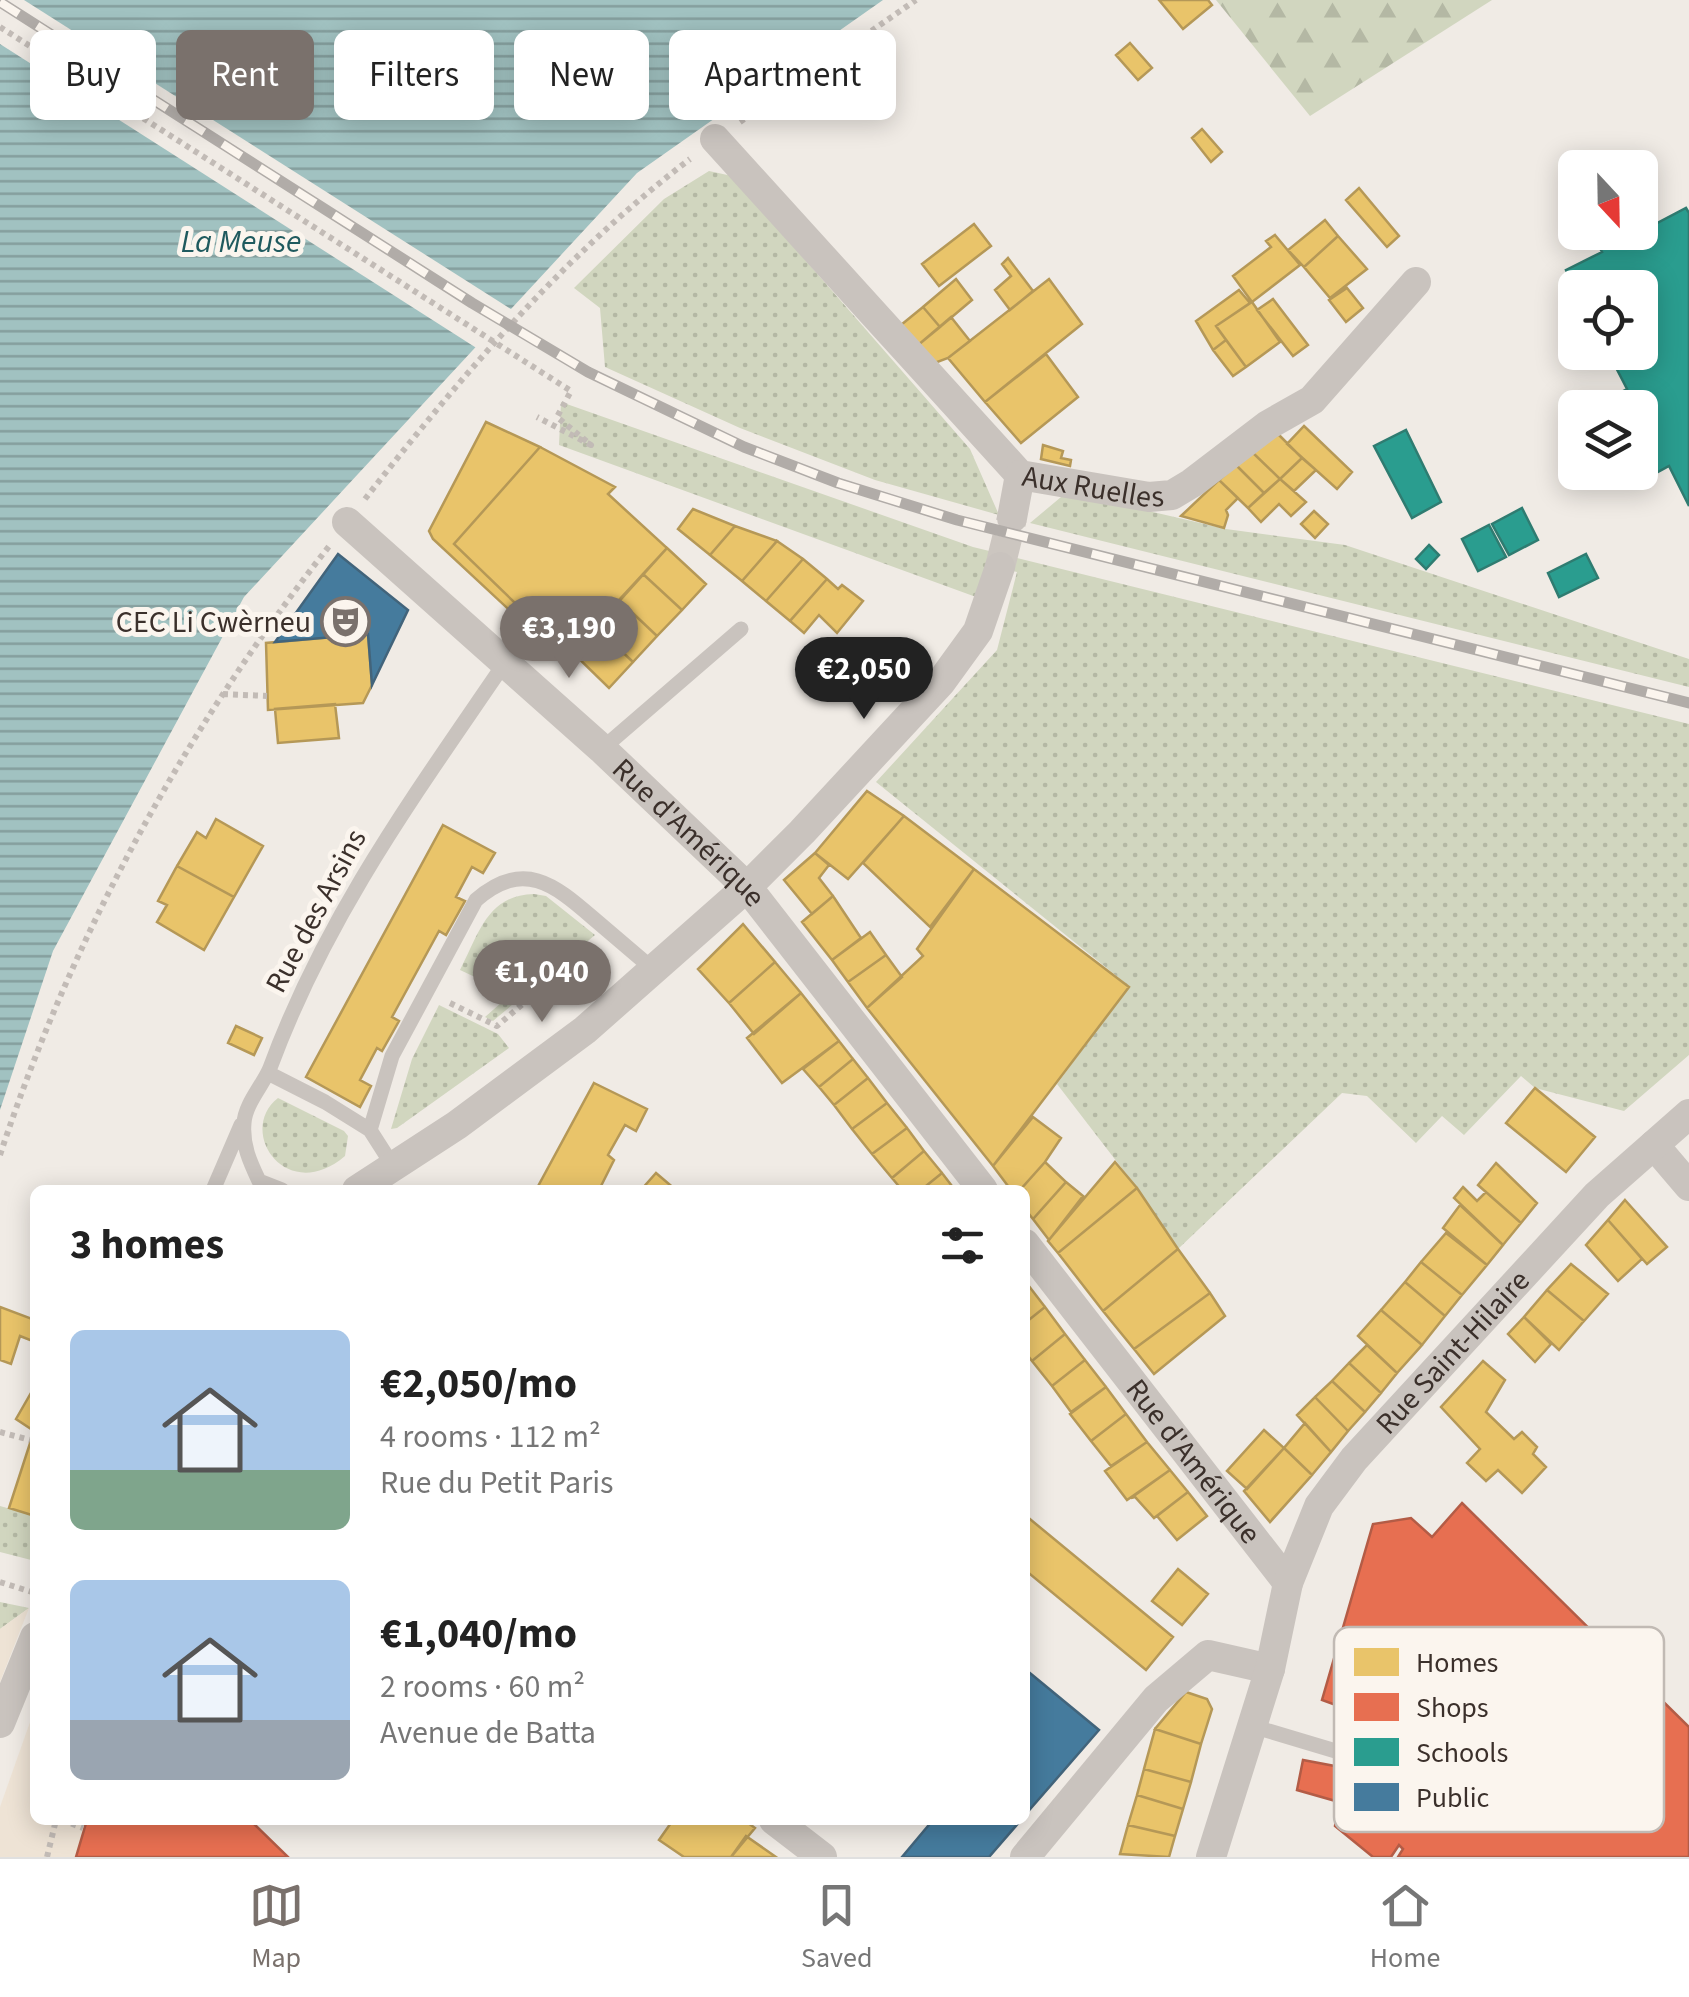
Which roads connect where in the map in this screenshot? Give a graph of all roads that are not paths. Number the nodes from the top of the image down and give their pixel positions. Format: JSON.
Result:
{"nodes":[{"id":1,"x":715,"y":139,"type":"road end"},
{"id":2,"x":1416,"y":282,"type":"dead end"},
{"id":3,"x":1020,"y":475,"type":"junction"},
{"id":4,"x":1012,"y":518,"type":"tunnel mouth"},
{"id":5,"x":347,"y":522,"type":"road end"},
{"id":6,"x":1000,"y":568,"type":"tunnel mouth"},
{"id":7,"x":741,"y":629,"type":"dead end"},
{"id":8,"x":504,"y":664,"type":"junction"},
{"id":9,"x":602,"y":749,"type":"junction"},
{"id":10,"x":747,"y":887,"type":"junction"},
{"id":11,"x":654,"y":970,"type":"junction"},
{"id":12,"x":268,"y":1073,"type":"junction"},
{"id":13,"x":1689,"y":1114,"type":"edge"},
{"id":14,"x":244,"y":1119,"type":"junction"},
{"id":15,"x":370,"y":1130,"type":"junction"},
{"id":16,"x":1654,"y":1145,"type":"junction"},
{"id":17,"x":393,"y":1166,"type":"junction"},
{"id":18,"x":215,"y":1185,"type":"edge"},
{"id":19,"x":269,"y":1185,"type":"edge"},
{"id":20,"x":364,"y":1185,"type":"edge"},
{"id":21,"x":979,"y":1185,"type":"edge"},
{"id":22,"x":1689,"y":1186,"type":"edge"},
{"id":23,"x":1030,"y":1250,"type":"edge"},
{"id":24,"x":1288,"y":1583,"type":"junction"},
{"id":25,"x":30,"y":1649,"type":"edge"},
{"id":26,"x":1270,"y":1669,"type":"junction"},
{"id":27,"x":0,"y":1723,"type":"edge"},
{"id":28,"x":1252,"y":1726,"type":"junction"},
{"id":29,"x":1334,"y":1751,"type":"edge"},
{"id":30,"x":780,"y":1825,"type":"edge"},
{"id":31,"x":822,"y":1857,"type":"edge"},
{"id":32,"x":1026,"y":1857,"type":"edge"},
{"id":33,"x":1211,"y":1857,"type":"edge"}],
"edges":[{"from":1,"to":3,"type":"street","name":"Aux Ruelles"},
{"from":2,"to":3,"type":"street","name":"Aux Ruelles"},
{"from":3,"to":4,"type":"street"},
{"from":5,"to":8,"type":"street","name":"Rue d'Amérique"},
{"from":6,"to":10,"type":"street"},
{"from":7,"to":9,"type":"lane"},
{"from":8,"to":9,"type":"street","name":"Rue d'Amérique"},
{"from":8,"to":12,"type":"lane","name":"Rue des Arsins"},
{"from":9,"to":10,"type":"street","name":"Rue d'Amérique"},
{"from":10,"to":11,"type":"street"},
{"from":10,"to":21,"type":"street","name":"Rue d'Amérique"},
{"from":11,"to":15,"type":"lane"},
{"from":11,"to":17,"type":"street"},
{"from":12,"to":14,"type":"lane","name":"Rue des Arsins"},
{"from":12,"to":15,"type":"lane"},
{"from":13,"to":16,"type":"street","name":"Rue Saint-Hilaire"},
{"from":14,"to":18,"type":"lane","name":"Rue des Arsins"},
{"from":14,"to":19,"type":"lane"},
{"from":15,"to":17,"type":"lane"},
{"from":16,"to":22,"type":"street"},
{"from":16,"to":24,"type":"street","name":"Rue Saint-Hilaire"},
{"from":17,"to":20,"type":"street"},
{"from":23,"to":24,"type":"street","name":"Rue d'Amérique"},
{"from":24,"to":26,"type":"street","name":"Rue Saint-Hilaire"},
{"from":25,"to":27,"type":"street"},
{"from":26,"to":28,"type":"street","name":"Rue Saint-Hilaire"},
{"from":26,"to":32,"type":"street"},
{"from":28,"to":29,"type":"lane"},
{"from":28,"to":33,"type":"street","name":"Rue Saint-Hilaire"},
{"from":30,"to":31,"type":"street"}]}
